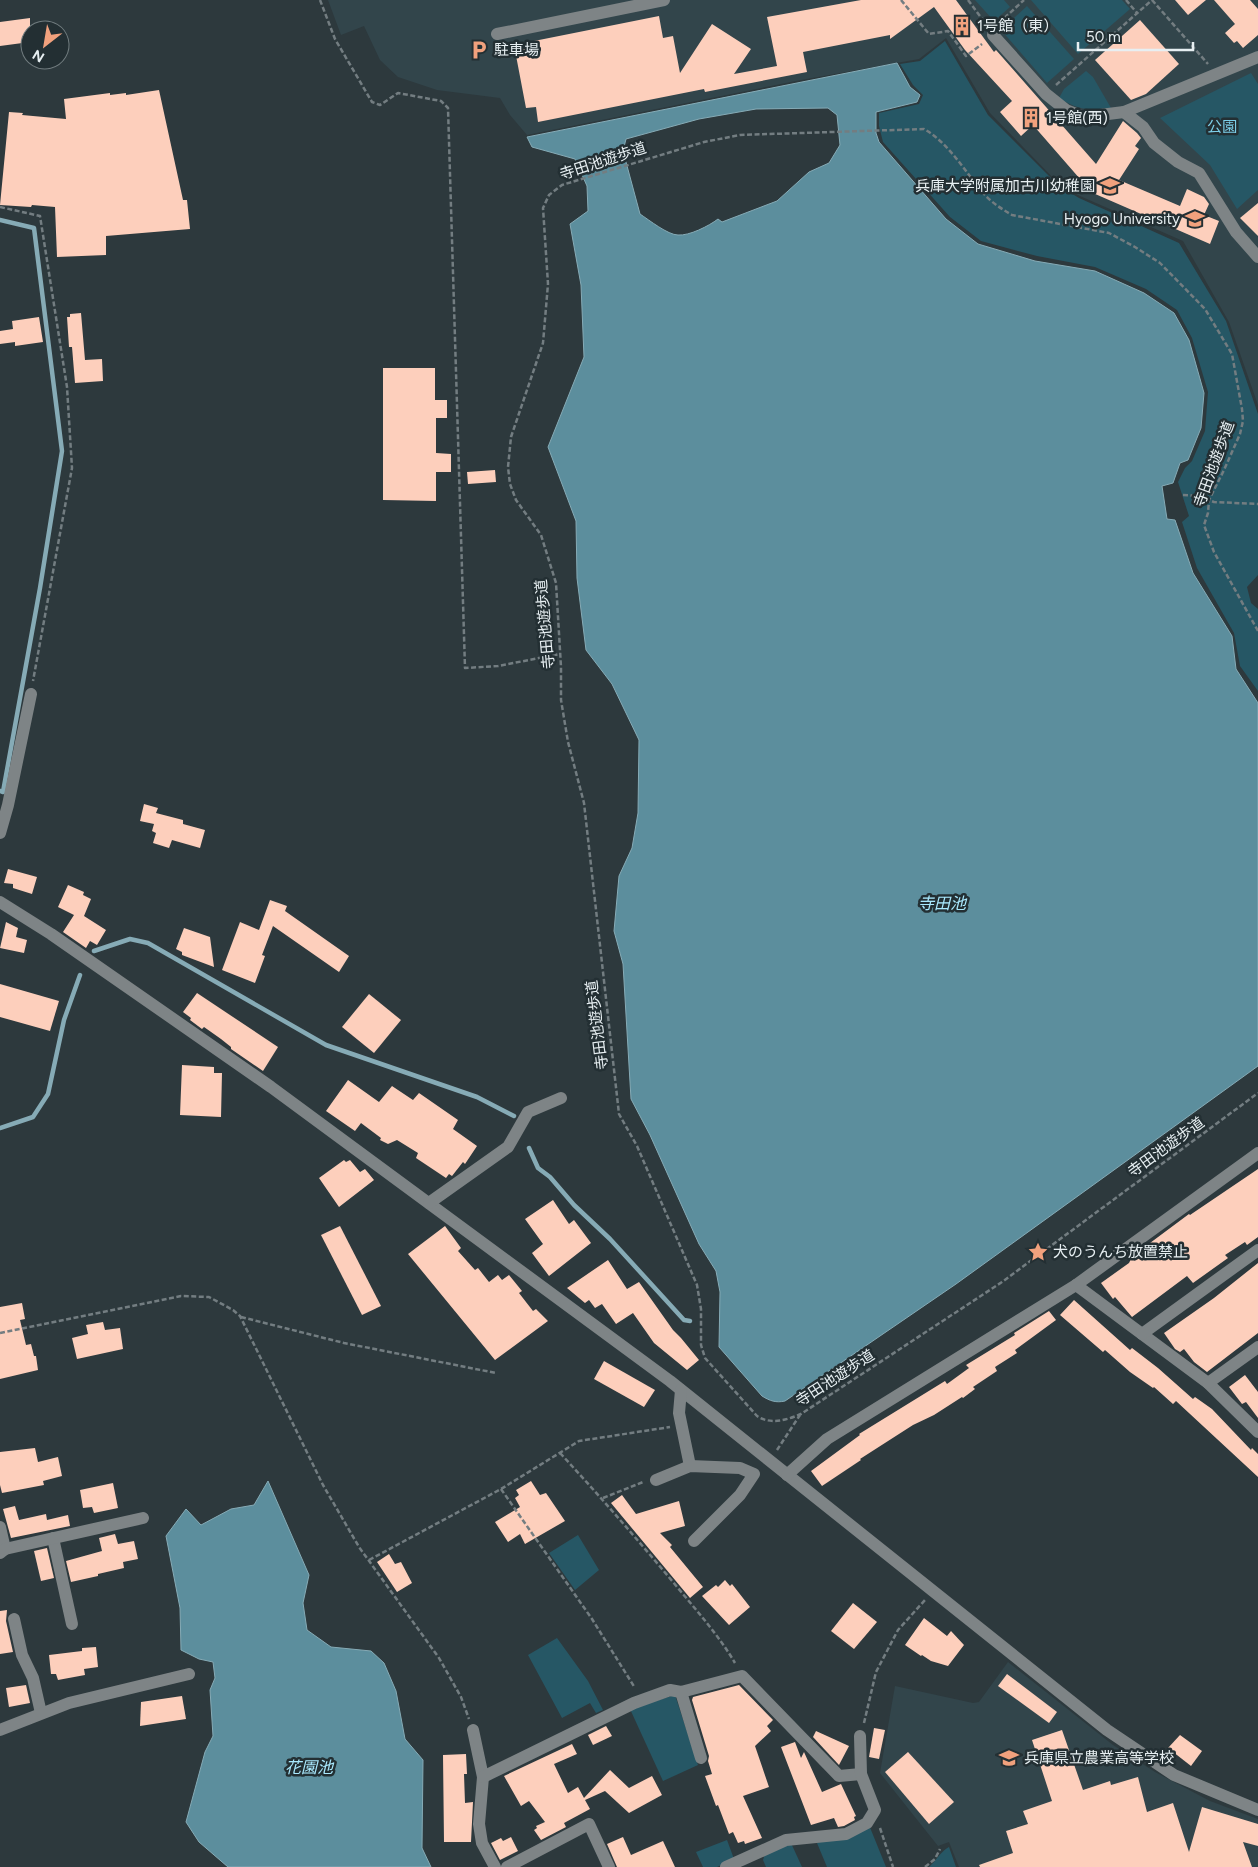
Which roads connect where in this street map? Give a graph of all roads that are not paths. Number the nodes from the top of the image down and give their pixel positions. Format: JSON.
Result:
{"nodes":[{"id":1,"x":664,"y":0,"type":"edge"},
{"id":2,"x":649,"y":1,"type":"edge"},
{"id":3,"x":497,"y":34,"type":"dead end"},
{"id":4,"x":993,"y":35,"type":"road end"},
{"id":5,"x":1258,"y":57,"type":"edge"},
{"id":6,"x":1124,"y":112,"type":"junction"},
{"id":7,"x":1258,"y":257,"type":"edge"},
{"id":8,"x":31,"y":694,"type":"road end"},
{"id":9,"x":0,"y":833,"type":"edge"},
{"id":10,"x":0,"y":902,"type":"edge"},
{"id":11,"x":561,"y":1098,"type":"dead end"},
{"id":12,"x":1258,"y":1153,"type":"edge"},
{"id":13,"x":429,"y":1204,"type":"junction"},
{"id":14,"x":1258,"y":1250,"type":"edge"},
{"id":15,"x":1076,"y":1285,"type":"junction"},
{"id":16,"x":1142,"y":1334,"type":"junction"},
{"id":17,"x":1258,"y":1348,"type":"edge"},
{"id":18,"x":1208,"y":1383,"type":"junction"},
{"id":19,"x":681,"y":1390,"type":"junction"},
{"id":20,"x":1258,"y":1432,"type":"edge"},
{"id":21,"x":690,"y":1466,"type":"junction"},
{"id":22,"x":787,"y":1475,"type":"junction"},
{"id":23,"x":656,"y":1480,"type":"road end"},
{"id":24,"x":143,"y":1518,"type":"dead end"},
{"id":25,"x":0,"y":1527,"type":"edge"},
{"id":26,"x":53,"y":1538,"type":"junction"},
{"id":27,"x":694,"y":1541,"type":"dead end"},
{"id":28,"x":3,"y":1551,"type":"edge"},
{"id":29,"x":14,"y":1619,"type":"dead end"},
{"id":30,"x":72,"y":1624,"type":"dead end"},
{"id":31,"x":189,"y":1674,"type":"dead end"},
{"id":32,"x":681,"y":1692,"type":"junction"},
{"id":33,"x":41,"y":1714,"type":"junction"},
{"id":34,"x":0,"y":1730,"type":"edge"},
{"id":35,"x":473,"y":1730,"type":"road end"},
{"id":36,"x":860,"y":1736,"type":"road end"},
{"id":37,"x":702,"y":1758,"type":"dead end"},
{"id":38,"x":862,"y":1774,"type":"junction"},
{"id":39,"x":484,"y":1777,"type":"junction"},
{"id":40,"x":1258,"y":1810,"type":"edge"},
{"id":41,"x":495,"y":1867,"type":"edge"},
{"id":42,"x":507,"y":1867,"type":"edge"},
{"id":43,"x":609,"y":1867,"type":"edge"},
{"id":44,"x":726,"y":1867,"type":"edge"}],
"edges":[{"from":1,"to":2,"type":"street"},
{"from":2,"to":3,"type":"street"},
{"from":4,"to":6,"type":"street"},
{"from":5,"to":6,"type":"street"},
{"from":6,"to":7,"type":"street"},
{"from":8,"to":9,"type":"street"},
{"from":10,"to":13,"type":"street"},
{"from":11,"to":13,"type":"street"},
{"from":12,"to":15,"type":"street"},
{"from":13,"to":19,"type":"street"},
{"from":14,"to":16,"type":"street"},
{"from":15,"to":16,"type":"street"},
{"from":15,"to":22,"type":"street"},
{"from":16,"to":18,"type":"street"},
{"from":17,"to":18,"type":"street"},
{"from":18,"to":20,"type":"street"},
{"from":19,"to":21,"type":"street"},
{"from":19,"to":22,"type":"street"},
{"from":21,"to":23,"type":"street"},
{"from":21,"to":27,"type":"street"},
{"from":22,"to":40,"type":"street"},
{"from":24,"to":26,"type":"street"},
{"from":25,"to":28,"type":"street"},
{"from":26,"to":28,"type":"street"},
{"from":26,"to":30,"type":"street"},
{"from":29,"to":33,"type":"street"},
{"from":31,"to":33,"type":"street"},
{"from":32,"to":37,"type":"street"},
{"from":32,"to":38,"type":"street"},
{"from":32,"to":39,"type":"street"},
{"from":33,"to":34,"type":"street"},
{"from":35,"to":39,"type":"street"},
{"from":36,"to":38,"type":"street"},
{"from":38,"to":44,"type":"street"},
{"from":39,"to":41,"type":"street"},
{"from":42,"to":43,"type":"street"}]}
